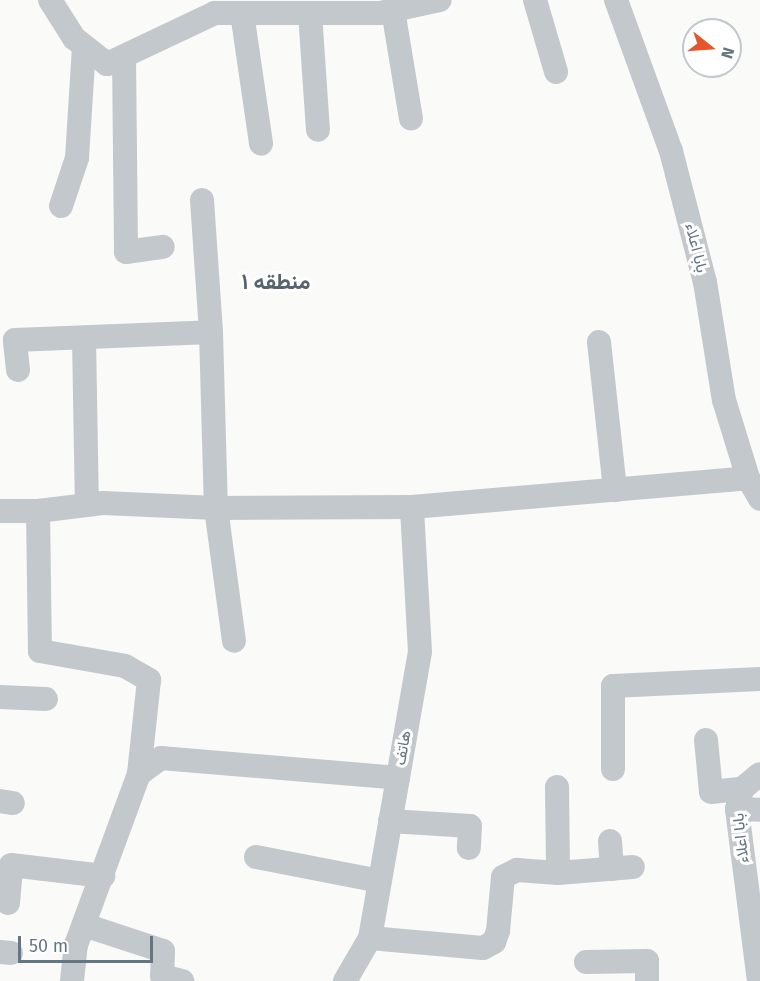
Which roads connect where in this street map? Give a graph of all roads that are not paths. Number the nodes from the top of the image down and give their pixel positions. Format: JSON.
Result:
{"nodes":[{"id":1,"x":50,"y":0,"type":"edge"},
{"id":2,"x":440,"y":0,"type":"edge"},
{"id":3,"x":535,"y":0,"type":"edge"},
{"id":4,"x":616,"y":0,"type":"edge"},
{"id":5,"x":393,"y":10,"type":"junction"},
{"id":6,"x":242,"y":13,"type":"junction"},
{"id":7,"x":310,"y":13,"type":"junction"},
{"id":8,"x":84,"y":46,"type":"junction"},
{"id":9,"x":124,"y":57,"type":"junction"},
{"id":10,"x":556,"y":72,"type":"dead end"},
{"id":11,"x":411,"y":119,"type":"dead end"},
{"id":12,"x":318,"y":130,"type":"dead end"},
{"id":13,"x":261,"y":144,"type":"dead end"},
{"id":14,"x":202,"y":200,"type":"dead end"},
{"id":15,"x":61,"y":206,"type":"dead end"},
{"id":16,"x":163,"y":247,"type":"dead end"},
{"id":17,"x":211,"y":332,"type":"junction"},
{"id":18,"x":84,"y":338,"type":"junction"},
{"id":19,"x":599,"y":342,"type":"dead end"},
{"id":20,"x":18,"y":370,"type":"dead end"},
{"id":21,"x":748,"y":478,"type":"junction"},
{"id":22,"x":615,"y":490,"type":"junction"},
{"id":23,"x":760,"y":499,"type":"edge"},
{"id":24,"x":87,"y":505,"type":"junction"},
{"id":25,"x":412,"y":507,"type":"junction"},
{"id":26,"x":216,"y":508,"type":"junction"},
{"id":27,"x":0,"y":511,"type":"edge"},
{"id":28,"x":38,"y":512,"type":"junction"},
{"id":29,"x":234,"y":641,"type":"dead end"},
{"id":30,"x":760,"y":679,"type":"edge"},
{"id":31,"x":0,"y":697,"type":"edge"},
{"id":32,"x":46,"y":699,"type":"dead end"},
{"id":33,"x":706,"y":740,"type":"dead end"},
{"id":34,"x":613,"y":769,"type":"dead end"},
{"id":35,"x":139,"y":774,"type":"junction"},
{"id":36,"x":398,"y":778,"type":"junction"},
{"id":37,"x":557,"y":787,"type":"dead end"},
{"id":38,"x":750,"y":796,"type":"edge"},
{"id":39,"x":390,"y":821,"type":"junction"},
{"id":40,"x":610,"y":841,"type":"dead end"},
{"id":41,"x":469,"y":848,"type":"dead end"},
{"id":42,"x":256,"y":857,"type":"dead end"},
{"id":43,"x":558,"y":873,"type":"junction"},
{"id":44,"x":103,"y":876,"type":"junction"},
{"id":45,"x":380,"y":881,"type":"junction"},
{"id":46,"x":8,"y":903,"type":"dead end"},
{"id":47,"x":84,"y":925,"type":"junction"},
{"id":48,"x":370,"y":938,"type":"junction"},
{"id":49,"x":586,"y":962,"type":"dead end"},
{"id":50,"x":72,"y":981,"type":"edge"},
{"id":51,"x":182,"y":981,"type":"edge"},
{"id":52,"x":345,"y":981,"type":"edge"},
{"id":53,"x":647,"y":981,"type":"edge"},
{"id":54,"x":759,"y":981,"type":"edge"}],
"edges":[{"from":1,"to":8,"type":"street"},
{"from":2,"to":5,"type":"street"},
{"from":3,"to":10,"type":"street"},
{"from":4,"to":21,"type":"street","name":"بابا اعلاء"},
{"from":5,"to":7,"type":"street"},
{"from":5,"to":11,"type":"street"},
{"from":6,"to":7,"type":"street"},
{"from":6,"to":9,"type":"street"},
{"from":6,"to":13,"type":"street"},
{"from":7,"to":12,"type":"street"},
{"from":8,"to":9,"type":"street"},
{"from":8,"to":15,"type":"street"},
{"from":9,"to":16,"type":"street"},
{"from":14,"to":17,"type":"street"},
{"from":17,"to":18,"type":"street"},
{"from":17,"to":26,"type":"street"},
{"from":18,"to":20,"type":"street"},
{"from":18,"to":24,"type":"street"},
{"from":19,"to":22,"type":"street"},
{"from":21,"to":22,"type":"street"},
{"from":21,"to":23,"type":"street","name":"بابا اعلاء"},
{"from":22,"to":25,"type":"street"},
{"from":24,"to":26,"type":"street"},
{"from":24,"to":28,"type":"street"},
{"from":25,"to":26,"type":"street"},
{"from":25,"to":36,"type":"street","name":"هاتف"},
{"from":26,"to":29,"type":"street"},
{"from":27,"to":28,"type":"street"},
{"from":28,"to":35,"type":"street"},
{"from":30,"to":34,"type":"street"},
{"from":31,"to":32,"type":"street"},
{"from":33,"to":38,"type":"street"},
{"from":35,"to":36,"type":"street"},
{"from":35,"to":44,"type":"street"},
{"from":36,"to":39,"type":"street","name":"هاتف"},
{"from":37,"to":43,"type":"street"},
{"from":38,"to":54,"type":"street","name":"بابا اعلاء"},
{"from":39,"to":41,"type":"street"},
{"from":39,"to":45,"type":"street","name":"هاتف"},
{"from":40,"to":43,"type":"street"},
{"from":42,"to":45,"type":"street"},
{"from":43,"to":48,"type":"street"},
{"from":44,"to":46,"type":"street"},
{"from":44,"to":47,"type":"street"},
{"from":45,"to":48,"type":"street","name":"هاتف"},
{"from":47,"to":50,"type":"street"},
{"from":47,"to":51,"type":"street"},
{"from":48,"to":52,"type":"street","name":"هاتف"},
{"from":49,"to":53,"type":"street"}]}
